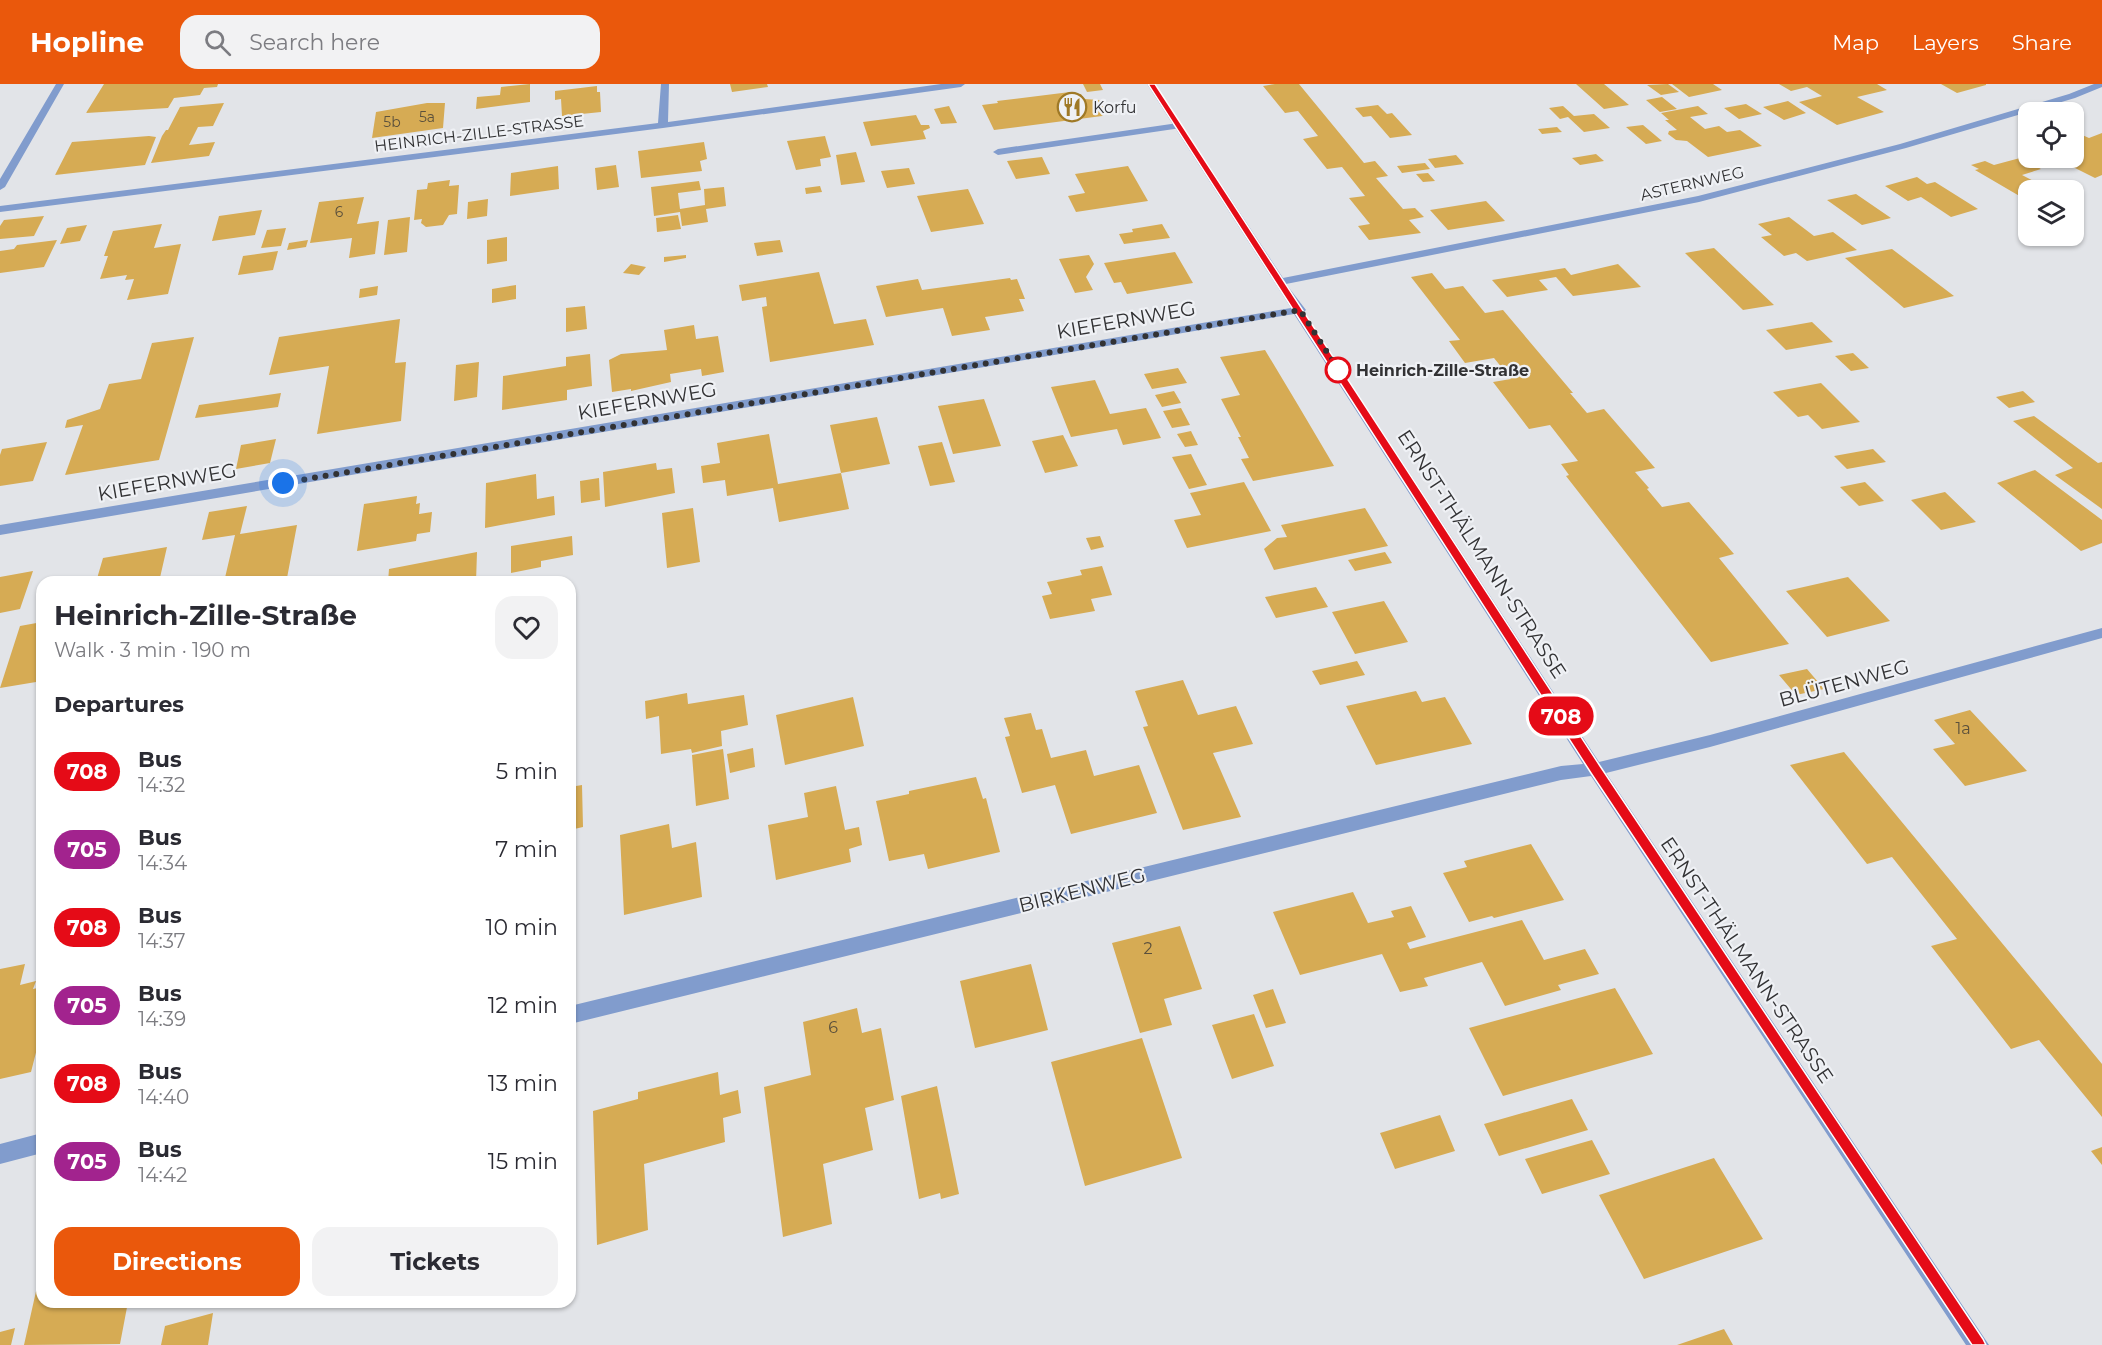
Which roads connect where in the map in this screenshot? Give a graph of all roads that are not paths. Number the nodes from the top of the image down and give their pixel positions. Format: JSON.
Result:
{"nodes":[{"id":1,"x":60,"y":84,"type":"edge"},
{"id":2,"x":665,"y":84,"type":"edge"},
{"id":3,"x":961,"y":84,"type":"edge"},
{"id":4,"x":1151,"y":84,"type":"edge"},
{"id":5,"x":2102,"y":84,"type":"edge"},
{"id":6,"x":663,"y":125,"type":"junction"},
{"id":7,"x":1178,"y":126,"type":"junction"},
{"id":8,"x":998,"y":152,"type":"dead end"},
{"id":9,"x":0,"y":187,"type":"edge"},
{"id":10,"x":0,"y":209,"type":"edge"},
{"id":11,"x":1281,"y":282,"type":"junction"},
{"id":12,"x":1300,"y":310,"type":"junction"},
{"id":13,"x":0,"y":530,"type":"edge"},
{"id":14,"x":2102,"y":633,"type":"edge"},
{"id":15,"x":1596,"y":769,"type":"junction"},
{"id":16,"x":576,"y":1014,"type":"edge"},
{"id":17,"x":36,"y":1145,"type":"edge"},
{"id":18,"x":0,"y":1154,"type":"edge"},
{"id":19,"x":1978,"y":1345,"type":"edge"}],
"edges":[{"from":1,"to":9,"type":"street"},
{"from":2,"to":6,"type":"street"},
{"from":3,"to":6,"type":"street","name":"HEINRICH-ZILLE-STRASSE"},
{"from":4,"to":7,"type":"street","name":"ERNST-THÄLMANN-STRASSE"},
{"from":5,"to":11,"type":"street","name":"ASTERNWEG"},
{"from":6,"to":10,"type":"street","name":"HEINRICH-ZILLE-STRASSE"},
{"from":7,"to":8,"type":"street"},
{"from":7,"to":11,"type":"street","name":"ERNST-THÄLMANN-STRASSE"},
{"from":11,"to":12,"type":"street","name":"ERNST-THÄLMANN-STRASSE"},
{"from":12,"to":13,"type":"street","name":"KIEFERNWEG"},
{"from":12,"to":15,"type":"street","name":"ERNST-THÄLMANN-STRASSE"},
{"from":14,"to":15,"type":"street","name":"BLÜTENWEG"},
{"from":15,"to":16,"type":"street","name":"BIRKENWEG"},
{"from":15,"to":19,"type":"street","name":"ERNST-THÄLMANN-STRASSE"},
{"from":17,"to":18,"type":"street"}]}
